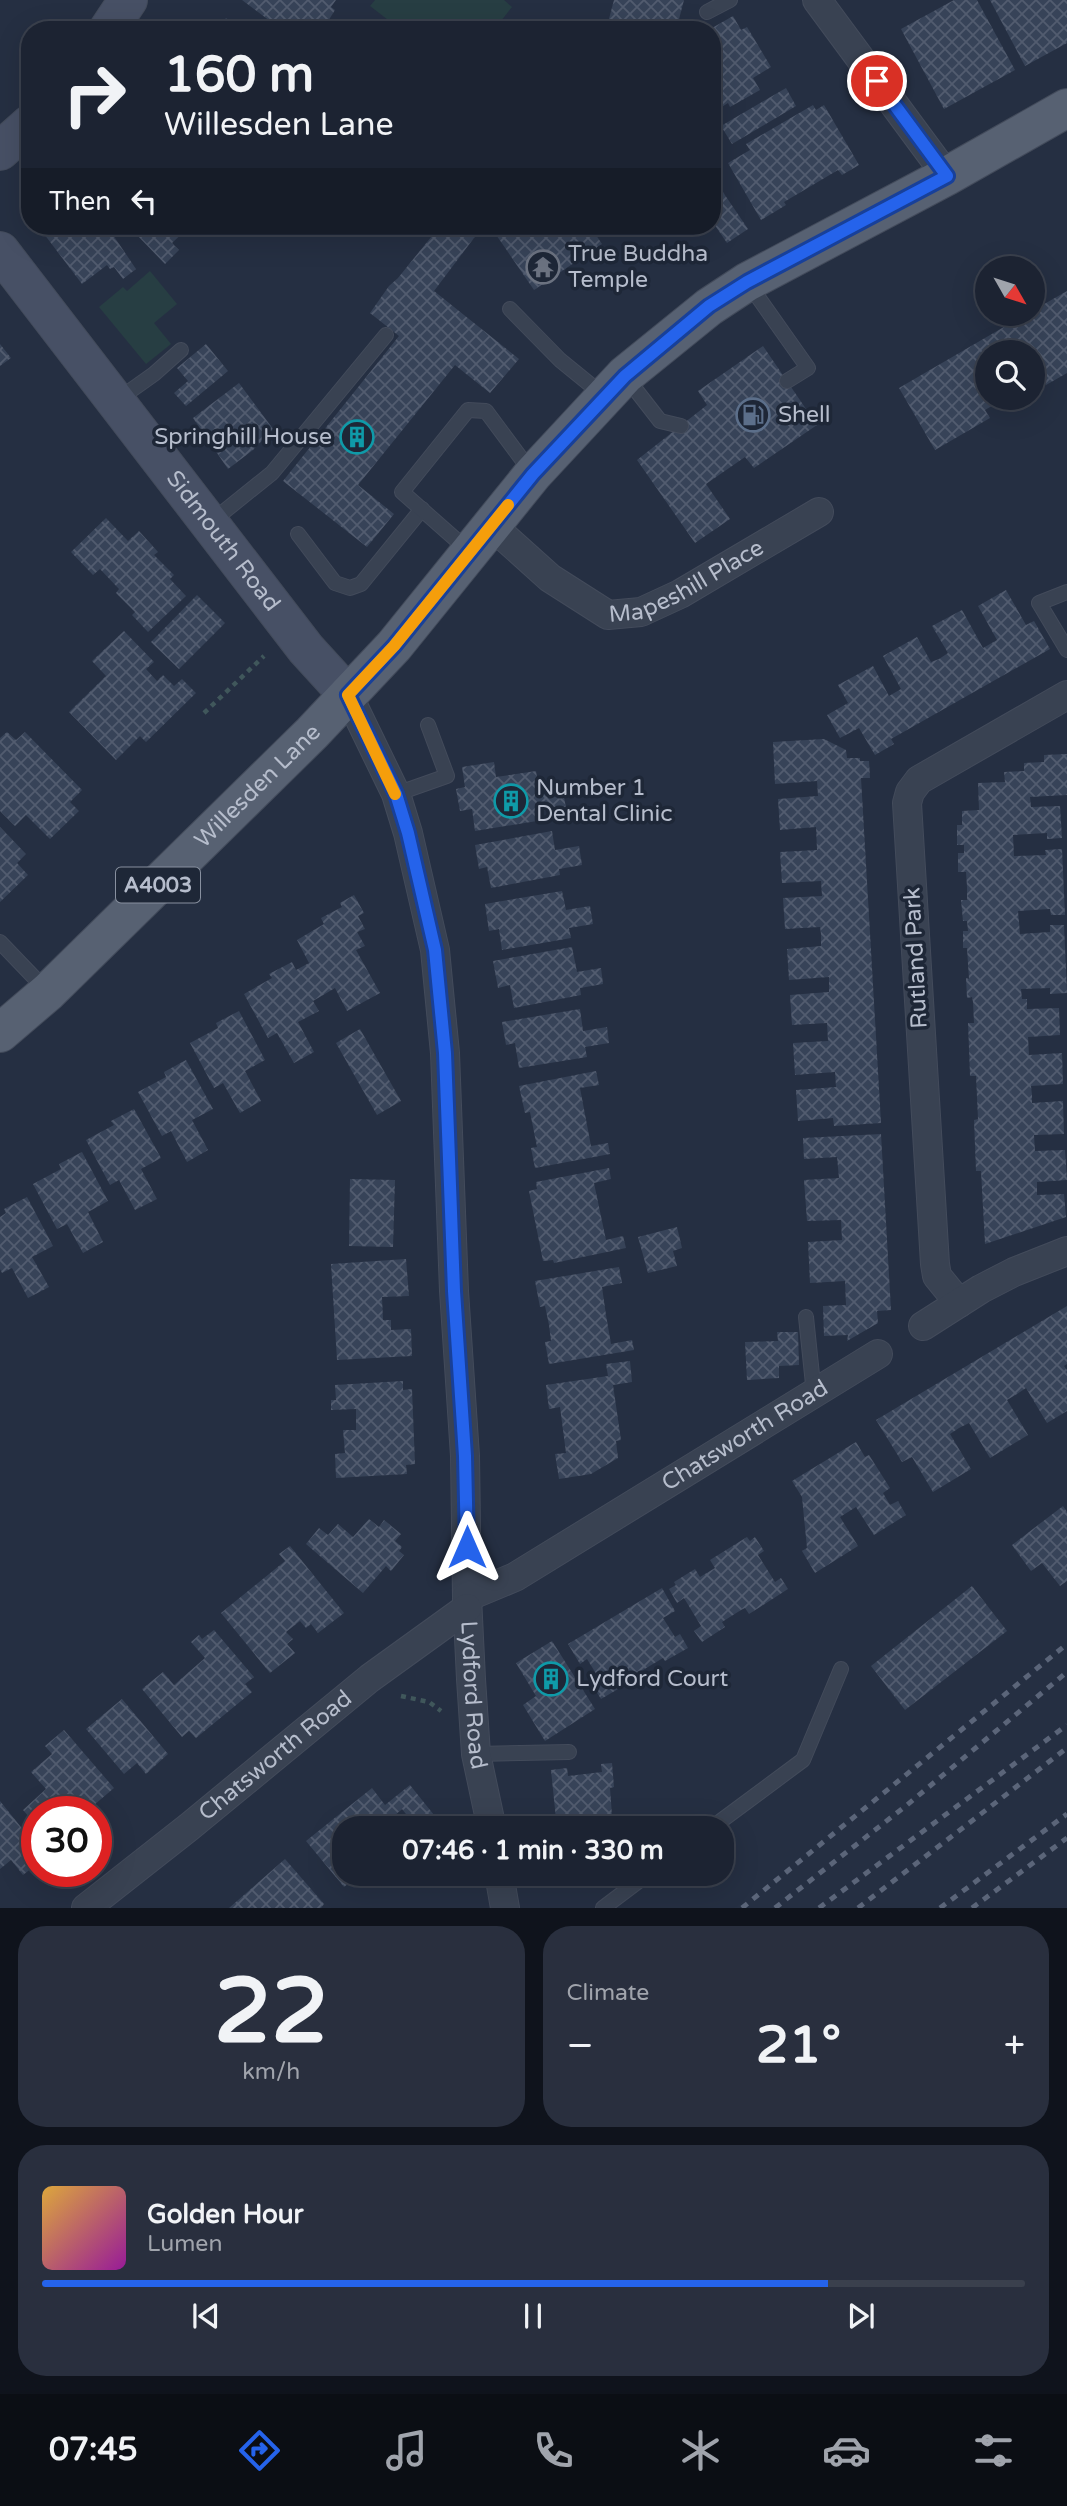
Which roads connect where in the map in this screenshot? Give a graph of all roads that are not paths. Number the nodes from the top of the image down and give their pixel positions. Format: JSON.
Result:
{"nodes":[{"id":1,"x":128,"y":0,"type":"edge"},
{"id":2,"x":730,"y":0,"type":"edge"},
{"id":3,"x":817,"y":0,"type":"edge"},
{"id":4,"x":707,"y":12,"type":"dead end"},
{"id":5,"x":114,"y":21,"type":"edge"},
{"id":6,"x":1067,"y":108,"type":"edge"},
{"id":7,"x":21,"y":132,"type":"edge"},
{"id":8,"x":0,"y":151,"type":"edge"},
{"id":9,"x":947,"y":176,"type":"junction"},
{"id":10,"x":0,"y":251,"type":"edge"},
{"id":11,"x":747,"y":282,"type":"junction"},
{"id":12,"x":510,"y":309,"type":"dead end"},
{"id":13,"x":386,"y":335,"type":"dead end"},
{"id":14,"x":181,"y":350,"type":"dead end"},
{"id":15,"x":787,"y":381,"type":"dead end"},
{"id":16,"x":614,"y":386,"type":"junction"},
{"id":17,"x":116,"y":402,"type":"junction"},
{"id":18,"x":681,"y":426,"type":"dead end"},
{"id":19,"x":533,"y":474,"type":"junction"},
{"id":20,"x":422,"y":509,"type":"junction"},
{"id":21,"x":819,"y":512,"type":"dead end"},
{"id":22,"x":210,"y":524,"type":"junction"},
{"id":23,"x":298,"y":534,"type":"dead end"},
{"id":24,"x":481,"y":538,"type":"junction"},
{"id":25,"x":1067,"y":592,"type":"edge"},
{"id":26,"x":1067,"y":650,"type":"edge"},
{"id":27,"x":348,"y":695,"type":"junction"},
{"id":28,"x":1067,"y":695,"type":"edge"},
{"id":29,"x":429,"y":725,"type":"dead end"},
{"id":30,"x":396,"y":794,"type":"junction"},
{"id":31,"x":0,"y":942,"type":"edge"},
{"id":32,"x":48,"y":992,"type":"junction"},
{"id":33,"x":0,"y":1033,"type":"edge"},
{"id":34,"x":1067,"y":1251,"type":"edge"},
{"id":35,"x":959,"y":1303,"type":"junction"},
{"id":36,"x":806,"y":1317,"type":"dead end"},
{"id":37,"x":923,"y":1326,"type":"dead end"},
{"id":38,"x":878,"y":1354,"type":"dead end"},
{"id":39,"x":814,"y":1394,"type":"junction"},
{"id":40,"x":467,"y":1603,"type":"junction"},
{"id":41,"x":841,"y":1669,"type":"dead end"},
{"id":42,"x":569,"y":1752,"type":"dead end"},
{"id":43,"x":476,"y":1754,"type":"junction"},
{"id":44,"x":489,"y":1816,"type":"edge"},
{"id":45,"x":727,"y":1816,"type":"edge"},
{"id":46,"x":501,"y":1886,"type":"edge"},
{"id":47,"x":632,"y":1886,"type":"edge"},
{"id":48,"x":86,"y":1908,"type":"edge"},
{"id":49,"x":505,"y":1908,"type":"edge"},
{"id":50,"x":603,"y":1908,"type":"edge"}],
"edges":[{"from":1,"to":5,"type":"street"},
{"from":2,"to":4,"type":"lane"},
{"from":3,"to":9,"type":"street"},
{"from":6,"to":9,"type":"main road","name":"Willesden Lane","number":"A4003"},
{"from":7,"to":8,"type":"street"},
{"from":9,"to":11,"type":"main road","name":"Willesden Lane","number":"A4003"},
{"from":10,"to":17,"type":"street","name":"Sidmouth Road"},
{"from":11,"to":15,"type":"lane"},
{"from":11,"to":16,"type":"main road","name":"Willesden Lane","number":"A4003"},
{"from":12,"to":16,"type":"lane"},
{"from":13,"to":22,"type":"lane"},
{"from":14,"to":17,"type":"lane"},
{"from":16,"to":18,"type":"lane"},
{"from":16,"to":19,"type":"main road","name":"Willesden Lane","number":"A4003"},
{"from":17,"to":22,"type":"street","name":"Sidmouth Road"},
{"from":19,"to":20,"type":"lane"},
{"from":19,"to":24,"type":"main road","name":"Willesden Lane","number":"A4003"},
{"from":20,"to":23,"type":"lane"},
{"from":20,"to":24,"type":"lane"},
{"from":21,"to":24,"type":"street","name":"Mapeshill Place"},
{"from":22,"to":27,"type":"street","name":"Sidmouth Road"},
{"from":24,"to":27,"type":"main road","name":"Willesden Lane","number":"A4003"},
{"from":25,"to":26,"type":"lane"},
{"from":27,"to":30,"type":"street","name":"Lydford Road"},
{"from":27,"to":32,"type":"main road","name":"Willesden Lane","number":"A4003"},
{"from":28,"to":35,"type":"street","name":"Rutland Park"},
{"from":29,"to":30,"type":"lane"},
{"from":30,"to":40,"type":"street","name":"Lydford Road"},
{"from":31,"to":32,"type":"lane"},
{"from":32,"to":33,"type":"main road","name":"Willesden Lane","number":"A4003"},
{"from":34,"to":35,"type":"street"},
{"from":35,"to":37,"type":"street"},
{"from":36,"to":39,"type":"lane"},
{"from":38,"to":39,"type":"street","name":"Chatsworth Road"},
{"from":39,"to":40,"type":"street","name":"Chatsworth Road"},
{"from":40,"to":43,"type":"street","name":"Lydford Road"},
{"from":40,"to":48,"type":"street","name":"Chatsworth Road"},
{"from":41,"to":45,"type":"lane"},
{"from":42,"to":43,"type":"lane"},
{"from":43,"to":44,"type":"street","name":"Lydford Road"},
{"from":46,"to":49,"type":"street"},
{"from":47,"to":50,"type":"lane"}]}
